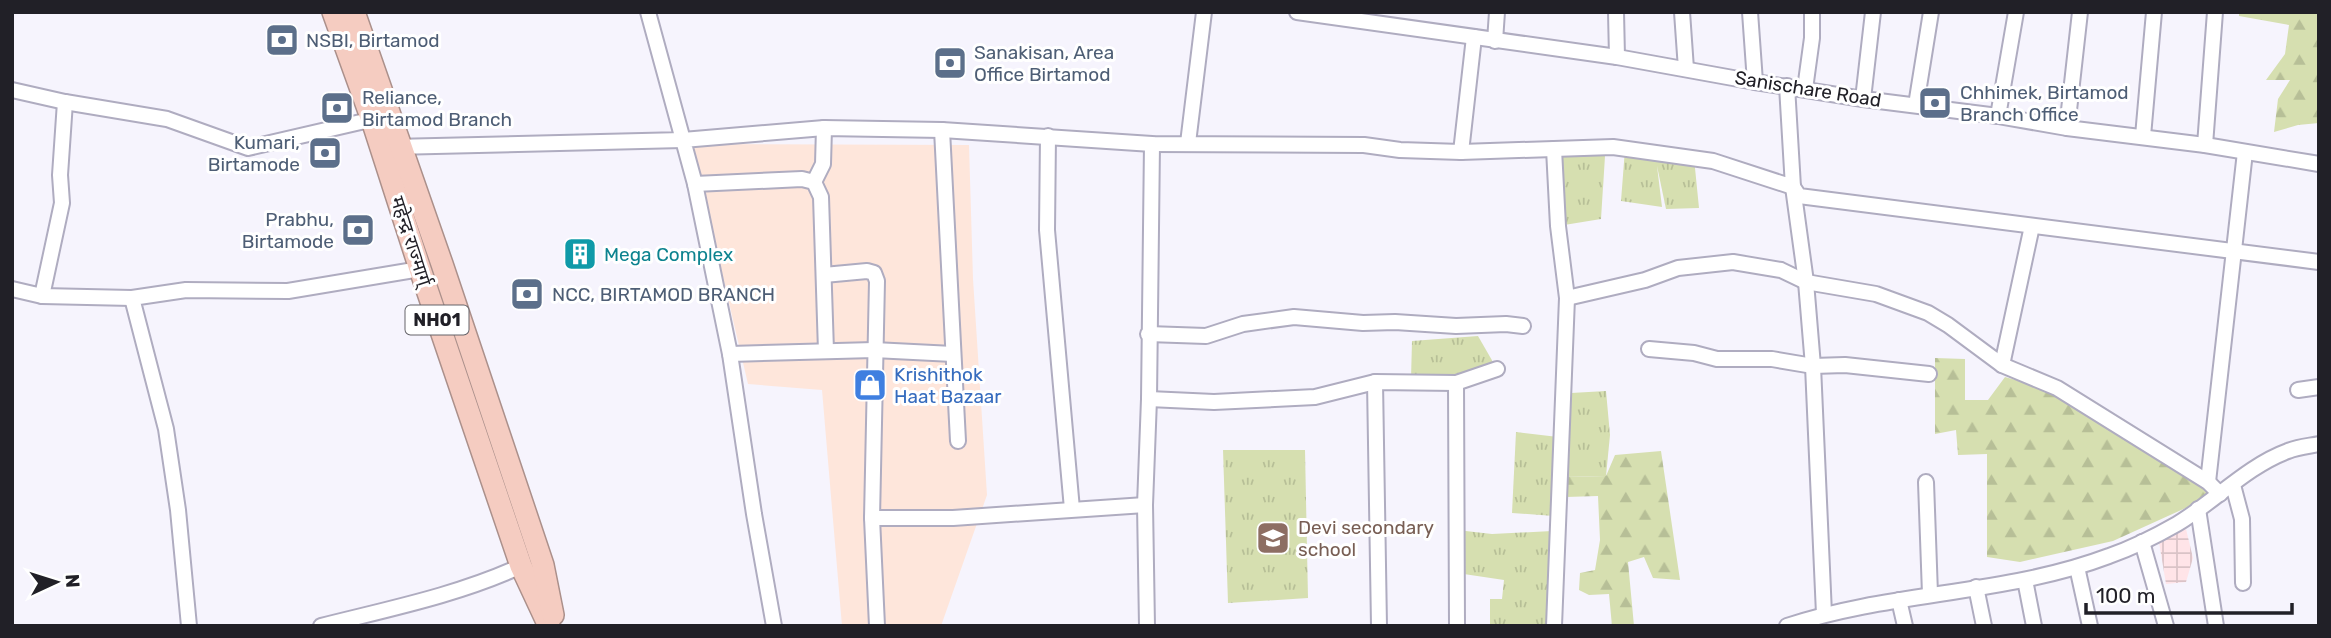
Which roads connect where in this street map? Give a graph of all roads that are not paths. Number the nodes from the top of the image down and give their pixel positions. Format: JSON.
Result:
{"nodes":[{"id":1,"x":333,"y":12,"type":"edge"},
{"id":2,"x":354,"y":12,"type":"edge"},
{"id":3,"x":648,"y":12,"type":"edge"},
{"id":4,"x":1204,"y":12,"type":"edge"},
{"id":5,"x":1297,"y":12,"type":"edge"},
{"id":6,"x":1497,"y":12,"type":"edge"},
{"id":7,"x":1616,"y":12,"type":"edge"},
{"id":8,"x":1682,"y":12,"type":"edge"},
{"id":9,"x":1750,"y":12,"type":"edge"},
{"id":10,"x":1812,"y":12,"type":"edge"},
{"id":11,"x":1873,"y":12,"type":"edge"},
{"id":12,"x":1931,"y":12,"type":"edge"},
{"id":13,"x":2016,"y":12,"type":"edge"},
{"id":14,"x":2080,"y":12,"type":"edge"},
{"id":15,"x":2154,"y":12,"type":"edge"},
{"id":16,"x":2215,"y":12,"type":"edge"},
{"id":17,"x":1474,"y":37,"type":"junction"},
{"id":18,"x":1495,"y":41,"type":"junction"},
{"id":19,"x":1617,"y":57,"type":"junction"},
{"id":20,"x":1686,"y":69,"type":"junction"},
{"id":21,"x":1755,"y":82,"type":"junction"},
{"id":22,"x":1787,"y":86,"type":"junction"},
{"id":23,"x":1805,"y":89,"type":"junction"},
{"id":24,"x":12,"y":90,"type":"edge"},
{"id":25,"x":1863,"y":99,"type":"junction"},
{"id":26,"x":65,"y":102,"type":"junction"},
{"id":27,"x":1916,"y":105,"type":"junction"},
{"id":28,"x":1998,"y":116,"type":"junction"},
{"id":29,"x":380,"y":118,"type":"junction"},
{"id":30,"x":824,"y":128,"type":"junction"},
{"id":31,"x":2067,"y":128,"type":"junction"},
{"id":32,"x":942,"y":130,"type":"junction"},
{"id":33,"x":1048,"y":136,"type":"junction"},
{"id":34,"x":2143,"y":136,"type":"junction"},
{"id":35,"x":683,"y":140,"type":"junction"},
{"id":36,"x":1188,"y":143,"type":"junction"},
{"id":37,"x":1152,"y":144,"type":"junction"},
{"id":38,"x":2205,"y":145,"type":"junction"},
{"id":39,"x":390,"y":147,"type":"junction"},
{"id":40,"x":1554,"y":149,"type":"junction"},
{"id":41,"x":1461,"y":152,"type":"junction"},
{"id":42,"x":2245,"y":152,"type":"junction"},
{"id":43,"x":2319,"y":164,"type":"edge"},
{"id":44,"x":814,"y":181,"type":"junction"},
{"id":45,"x":695,"y":184,"type":"junction"},
{"id":46,"x":1793,"y":187,"type":"junction"},
{"id":47,"x":2032,"y":226,"type":"junction"},
{"id":48,"x":2235,"y":251,"type":"junction"},
{"id":49,"x":2319,"y":262,"type":"edge"},
{"id":50,"x":420,"y":270,"type":"junction"},
{"id":51,"x":824,"y":275,"type":"junction"},
{"id":52,"x":1806,"y":282,"type":"junction"},
{"id":53,"x":12,"y":289,"type":"edge"},
{"id":54,"x":42,"y":296,"type":"junction"},
{"id":55,"x":132,"y":298,"type":"junction"},
{"id":56,"x":1567,"y":298,"type":"junction"},
{"id":57,"x":1523,"y":327,"type":"dead end"},
{"id":58,"x":1148,"y":334,"type":"junction"},
{"id":59,"x":1648,"y":349,"type":"dead end"},
{"id":60,"x":874,"y":350,"type":"junction"},
{"id":61,"x":826,"y":351,"type":"junction"},
{"id":62,"x":730,"y":354,"type":"junction"},
{"id":63,"x":953,"y":354,"type":"junction"},
{"id":64,"x":2002,"y":365,"type":"junction"},
{"id":65,"x":1812,"y":366,"type":"junction"},
{"id":66,"x":1497,"y":369,"type":"dead end"},
{"id":67,"x":1929,"y":374,"type":"dead end"},
{"id":68,"x":1375,"y":382,"type":"junction"},
{"id":69,"x":1456,"y":383,"type":"junction"},
{"id":70,"x":2319,"y":387,"type":"edge"},
{"id":71,"x":2298,"y":390,"type":"dead end"},
{"id":72,"x":1149,"y":399,"type":"junction"},
{"id":73,"x":958,"y":441,"type":"dead end"},
{"id":74,"x":2319,"y":444,"type":"edge"},
{"id":75,"x":1926,"y":482,"type":"dead end"},
{"id":76,"x":2208,"y":482,"type":"junction"},
{"id":77,"x":2233,"y":485,"type":"junction"},
{"id":78,"x":2220,"y":494,"type":"junction"},
{"id":79,"x":1145,"y":505,"type":"junction"},
{"id":80,"x":1072,"y":509,"type":"junction"},
{"id":81,"x":2198,"y":509,"type":"junction"},
{"id":82,"x":872,"y":518,"type":"junction"},
{"id":83,"x":2142,"y":542,"type":"junction"},
{"id":84,"x":521,"y":566,"type":"junction"},
{"id":85,"x":2077,"y":567,"type":"junction"},
{"id":86,"x":2025,"y":580,"type":"junction"},
{"id":87,"x":2243,"y":583,"type":"dead end"},
{"id":88,"x":1976,"y":587,"type":"junction"},
{"id":89,"x":1930,"y":594,"type":"junction"},
{"id":90,"x":1899,"y":600,"type":"junction"},
{"id":91,"x":1824,"y":614,"type":"junction"},
{"id":92,"x":189,"y":626,"type":"edge"},
{"id":93,"x":321,"y":626,"type":"edge"},
{"id":94,"x":549,"y":626,"type":"edge"},
{"id":95,"x":555,"y":626,"type":"edge"},
{"id":96,"x":774,"y":626,"type":"edge"},
{"id":97,"x":877,"y":626,"type":"edge"},
{"id":98,"x":1147,"y":626,"type":"edge"},
{"id":99,"x":1379,"y":626,"type":"edge"},
{"id":100,"x":1457,"y":626,"type":"edge"},
{"id":101,"x":1554,"y":626,"type":"edge"},
{"id":102,"x":1787,"y":626,"type":"edge"},
{"id":103,"x":1905,"y":626,"type":"edge"},
{"id":104,"x":1984,"y":626,"type":"edge"},
{"id":105,"x":2034,"y":626,"type":"edge"},
{"id":106,"x":2090,"y":626,"type":"edge"},
{"id":107,"x":2165,"y":626,"type":"edge"},
{"id":108,"x":2216,"y":626,"type":"edge"}],
"edges":[{"from":1,"to":29,"type":"highway","name":"महेन्द्र राज्मार्ग्","number":"NH01"},
{"from":2,"to":29,"type":"highway","name":"महेन्द्र राज्मार्ग्","number":"NH01"},
{"from":3,"to":35,"type":"street"},
{"from":4,"to":36,"type":"street"},
{"from":5,"to":17,"type":"street","name":"Sanischare Road"},
{"from":6,"to":18,"type":"street"},
{"from":7,"to":19,"type":"street"},
{"from":8,"to":20,"type":"street"},
{"from":9,"to":21,"type":"street"},
{"from":10,"to":23,"type":"street"},
{"from":11,"to":25,"type":"street"},
{"from":12,"to":27,"type":"street"},
{"from":13,"to":28,"type":"street"},
{"from":14,"to":31,"type":"street"},
{"from":15,"to":34,"type":"street"},
{"from":16,"to":38,"type":"street"},
{"from":17,"to":18,"type":"street","name":"Sanischare Road"},
{"from":17,"to":41,"type":"street"},
{"from":18,"to":19,"type":"street","name":"Sanischare Road"},
{"from":19,"to":20,"type":"street","name":"Sanischare Road"},
{"from":20,"to":21,"type":"street","name":"Sanischare Road"},
{"from":21,"to":22,"type":"street","name":"Sanischare Road"},
{"from":22,"to":23,"type":"street","name":"Sanischare Road"},
{"from":22,"to":46,"type":"street"},
{"from":23,"to":25,"type":"street","name":"Sanischare Road"},
{"from":24,"to":26,"type":"street"},
{"from":25,"to":27,"type":"street","name":"Sanischare Road"},
{"from":26,"to":29,"type":"street"},
{"from":26,"to":54,"type":"street"},
{"from":27,"to":28,"type":"street","name":"Sanischare Road"},
{"from":28,"to":31,"type":"street","name":"Sanischare Road"},
{"from":29,"to":39,"type":"highway","name":"महेन्द्र राज्मार्ग्","number":"NH01"},
{"from":30,"to":32,"type":"street"},
{"from":30,"to":35,"type":"street"},
{"from":30,"to":44,"type":"street"},
{"from":31,"to":34,"type":"street","name":"Sanischare Road"},
{"from":32,"to":33,"type":"street"},
{"from":32,"to":63,"type":"street"},
{"from":33,"to":37,"type":"street"},
{"from":33,"to":80,"type":"street"},
{"from":34,"to":38,"type":"street","name":"Sanischare Road"},
{"from":35,"to":39,"type":"street"},
{"from":35,"to":45,"type":"street"},
{"from":36,"to":37,"type":"street"},
{"from":36,"to":41,"type":"street"},
{"from":37,"to":58,"type":"street"},
{"from":38,"to":42,"type":"street","name":"Sanischare Road"},
{"from":39,"to":50,"type":"highway","name":"महेन्द्र राज्मार्ग्","number":"NH01"},
{"from":39,"to":95,"type":"highway","name":"महेन्द्र राज्मार्ग्","number":"NH01"},
{"from":40,"to":41,"type":"street"},
{"from":40,"to":46,"type":"street"},
{"from":40,"to":56,"type":"street"},
{"from":42,"to":43,"type":"street","name":"Sanischare Road"},
{"from":42,"to":48,"type":"street"},
{"from":44,"to":45,"type":"street"},
{"from":44,"to":51,"type":"street"},
{"from":45,"to":62,"type":"street"},
{"from":46,"to":47,"type":"street"},
{"from":46,"to":52,"type":"street"},
{"from":47,"to":48,"type":"street"},
{"from":47,"to":64,"type":"street"},
{"from":48,"to":49,"type":"street"},
{"from":48,"to":76,"type":"street"},
{"from":50,"to":55,"type":"street"},
{"from":50,"to":84,"type":"highway","name":"महेन्द्र राज्मार्ग्","number":"NH01"},
{"from":51,"to":60,"type":"street"},
{"from":51,"to":61,"type":"street"},
{"from":52,"to":56,"type":"street"},
{"from":52,"to":64,"type":"street"},
{"from":52,"to":65,"type":"street"},
{"from":53,"to":54,"type":"street"},
{"from":54,"to":55,"type":"street"},
{"from":55,"to":92,"type":"street"},
{"from":56,"to":101,"type":"street"},
{"from":57,"to":58,"type":"street"},
{"from":58,"to":72,"type":"street"},
{"from":59,"to":65,"type":"street"},
{"from":60,"to":61,"type":"street"},
{"from":60,"to":63,"type":"street"},
{"from":60,"to":82,"type":"street"},
{"from":61,"to":62,"type":"street"},
{"from":62,"to":96,"type":"street"},
{"from":63,"to":73,"type":"street"},
{"from":64,"to":76,"type":"street"},
{"from":65,"to":67,"type":"street"},
{"from":65,"to":91,"type":"street"},
{"from":66,"to":69,"type":"street"},
{"from":68,"to":69,"type":"street"},
{"from":68,"to":72,"type":"street"},
{"from":68,"to":99,"type":"street"},
{"from":69,"to":100,"type":"street"},
{"from":70,"to":71,"type":"street"},
{"from":72,"to":79,"type":"street"},
{"from":74,"to":77,"type":"street"},
{"from":75,"to":89,"type":"street"},
{"from":76,"to":78,"type":"street"},
{"from":77,"to":78,"type":"street"},
{"from":77,"to":87,"type":"street"},
{"from":78,"to":81,"type":"street"},
{"from":79,"to":80,"type":"street"},
{"from":79,"to":98,"type":"street"},
{"from":80,"to":82,"type":"street"},
{"from":81,"to":83,"type":"street"},
{"from":81,"to":108,"type":"street"},
{"from":82,"to":97,"type":"street"},
{"from":83,"to":85,"type":"street"},
{"from":83,"to":107,"type":"street"},
{"from":84,"to":93,"type":"street"},
{"from":84,"to":94,"type":"highway","name":"महेन्द्र राज्मार्ग्","number":"NH01"},
{"from":85,"to":86,"type":"street"},
{"from":85,"to":106,"type":"street"},
{"from":86,"to":88,"type":"street"},
{"from":86,"to":105,"type":"street"},
{"from":88,"to":89,"type":"street"},
{"from":88,"to":104,"type":"street"},
{"from":89,"to":90,"type":"street"},
{"from":90,"to":91,"type":"street"},
{"from":90,"to":103,"type":"street"},
{"from":91,"to":102,"type":"street"}]}
